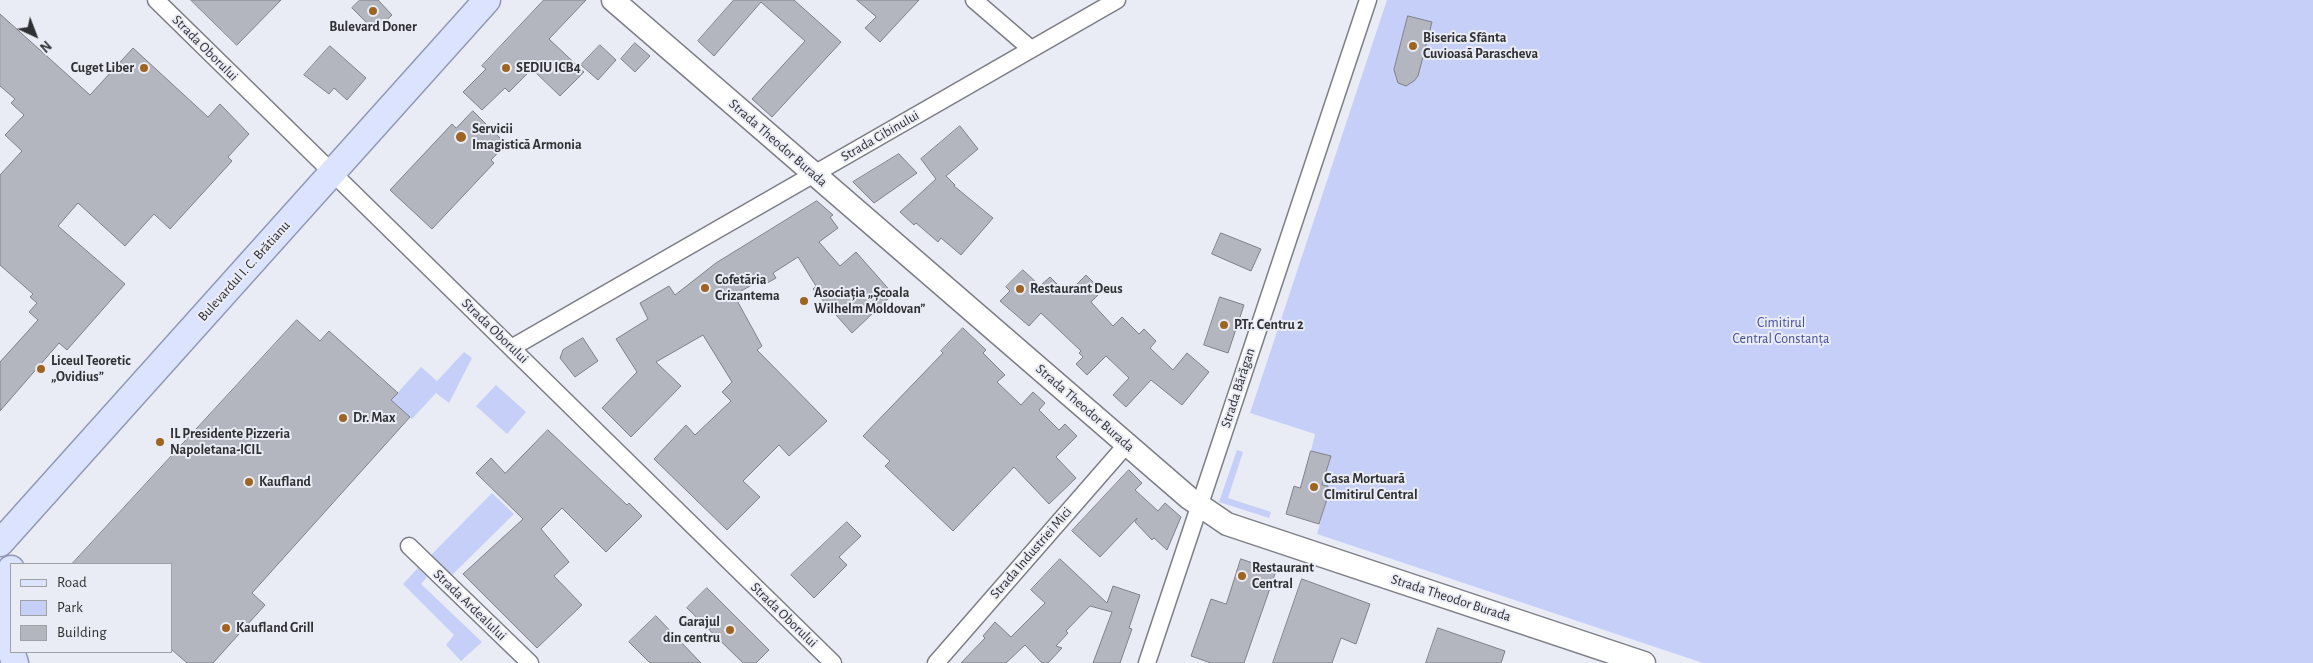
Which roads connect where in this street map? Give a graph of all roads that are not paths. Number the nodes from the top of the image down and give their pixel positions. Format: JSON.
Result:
{"nodes":[{"id":1,"x":156,"y":0,"type":"edge"},
{"id":2,"x":487,"y":0,"type":"edge"},
{"id":3,"x":613,"y":0,"type":"edge"},
{"id":4,"x":974,"y":0,"type":"edge"},
{"id":5,"x":1117,"y":0,"type":"edge"},
{"id":6,"x":1368,"y":0,"type":"edge"},
{"id":7,"x":1031,"y":50,"type":"junction"},
{"id":8,"x":331,"y":173,"type":"junction"},
{"id":9,"x":814,"y":174,"type":"junction"},
{"id":10,"x":513,"y":347,"type":"junction"},
{"id":11,"x":1127,"y":444,"type":"junction"},
{"id":12,"x":1198,"y":505,"type":"junction"},
{"id":13,"x":26,"y":514,"type":"junction"},
{"id":14,"x":0,"y":529,"type":"edge"},
{"id":15,"x":0,"y":543,"type":"edge"},
{"id":16,"x":409,"y":546,"type":"dead end"},
{"id":17,"x":13,"y":563,"type":"edge"},
{"id":18,"x":10,"y":574,"type":"edge"},
{"id":19,"x":10,"y":648,"type":"edge"},
{"id":20,"x":530,"y":663,"type":"edge"},
{"id":21,"x":833,"y":663,"type":"edge"},
{"id":22,"x":936,"y":663,"type":"edge"},
{"id":23,"x":1147,"y":663,"type":"edge"},
{"id":24,"x":1644,"y":663,"type":"edge"}],
"edges":[{"from":1,"to":8,"type":"street","name":"Strada Oborului"},
{"from":2,"to":8,"type":"main road","name":"Bulevardul I. C. Brătianu"},
{"from":3,"to":9,"type":"street","name":"Strada Theodor Burada"},
{"from":4,"to":7,"type":"street"},
{"from":5,"to":7,"type":"street","name":"Strada Cibinului"},
{"from":6,"to":12,"type":"street","name":"Strada Bărăgan"},
{"from":7,"to":9,"type":"street","name":"Strada Cibinului"},
{"from":8,"to":10,"type":"street","name":"Strada Oborului"},
{"from":8,"to":13,"type":"main road","name":"Bulevardul I. C. Brătianu"},
{"from":9,"to":10,"type":"street","name":"Strada Cibinului"},
{"from":9,"to":11,"type":"street","name":"Strada Theodor Burada"},
{"from":10,"to":21,"type":"street","name":"Strada Oborului"},
{"from":11,"to":12,"type":"street","name":"Strada Theodor Burada"},
{"from":11,"to":22,"type":"street","name":"Strada Industriei Mici"},
{"from":12,"to":23,"type":"street","name":"Strada Bărăgan"},
{"from":12,"to":24,"type":"street","name":"Strada Theodor Burada"},
{"from":13,"to":14,"type":"main road"},
{"from":13,"to":15,"type":"main road","name":"Bulevardul I. C. Brătianu"},
{"from":13,"to":17,"type":"main road"},
{"from":16,"to":20,"type":"street","name":"Strada Ardealului"},
{"from":18,"to":19,"type":"main road"}]}
